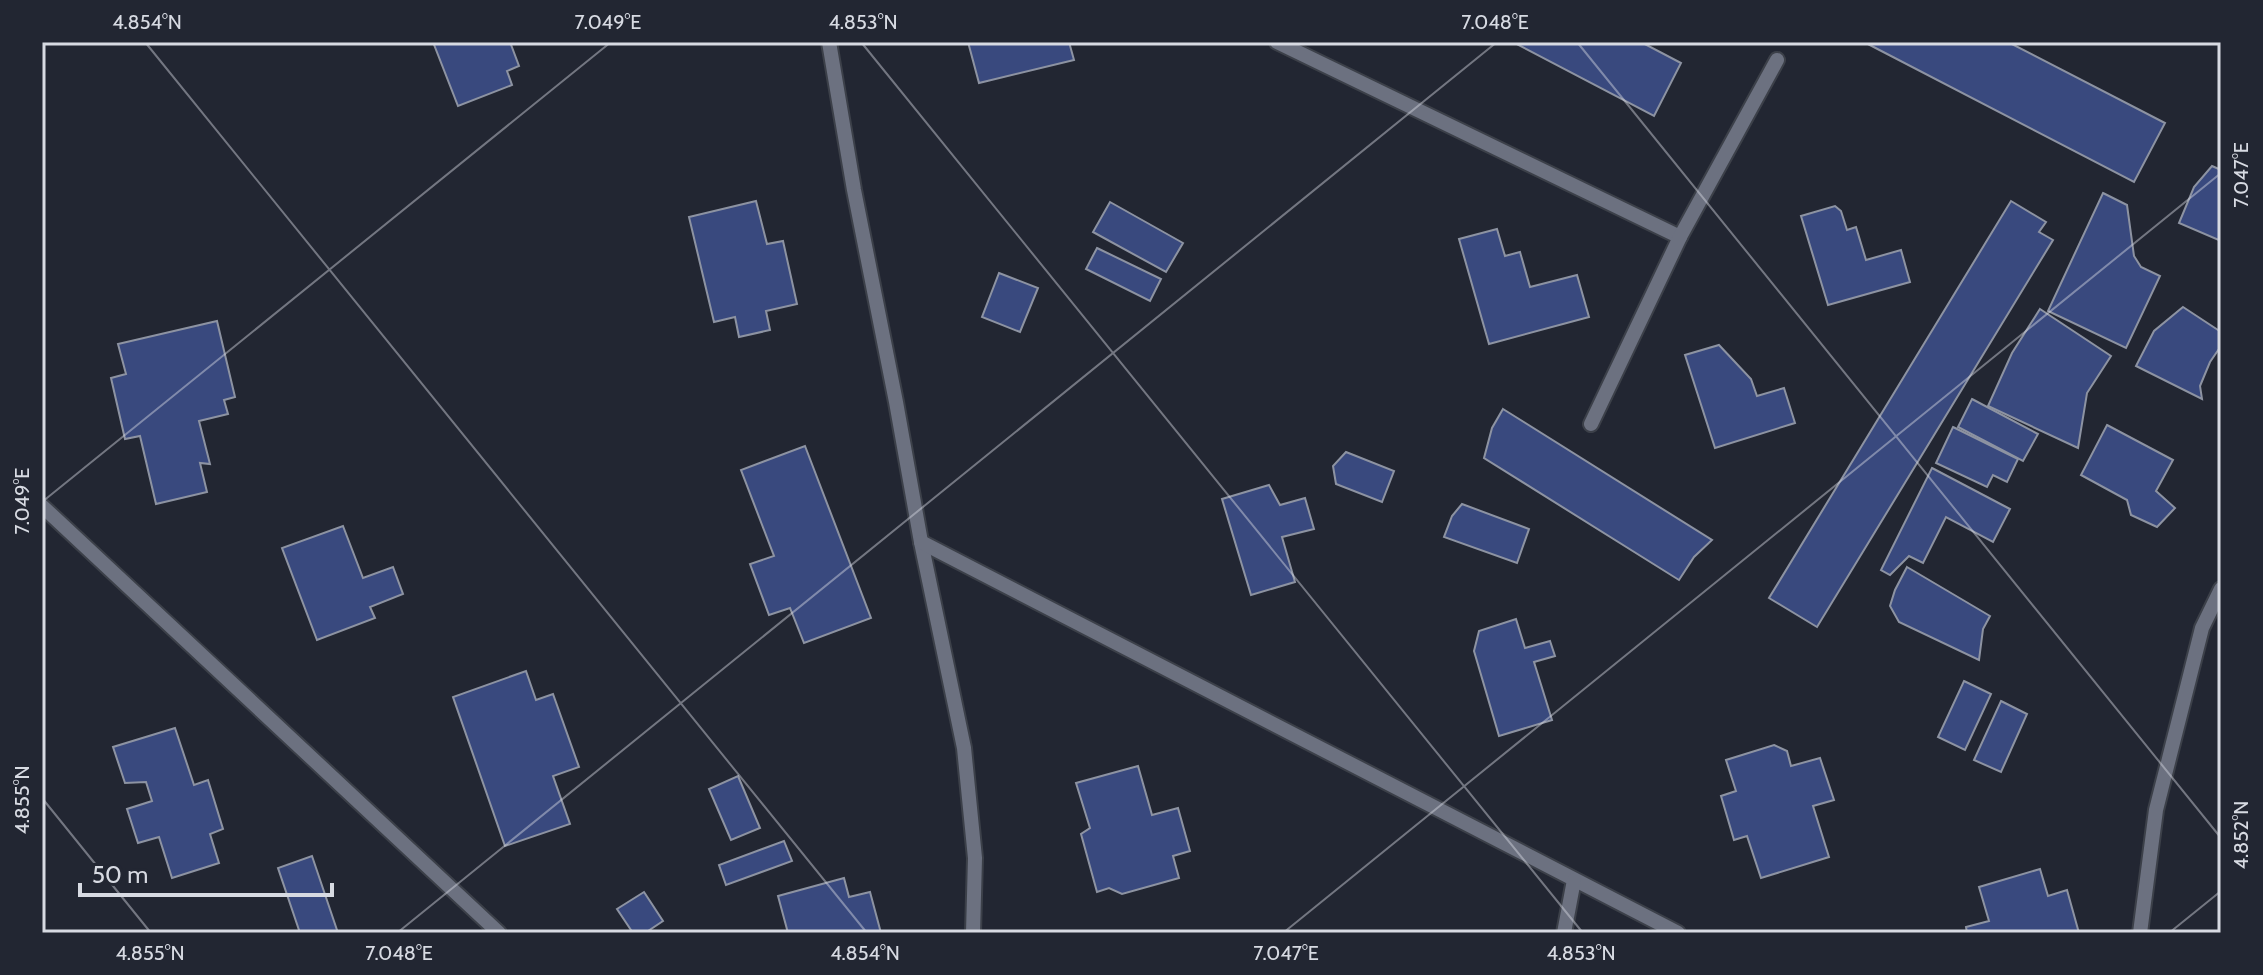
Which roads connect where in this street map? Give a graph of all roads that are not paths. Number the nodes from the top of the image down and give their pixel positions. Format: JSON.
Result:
{"nodes":[{"id":1,"x":829,"y":42,"type":"edge"},
{"id":2,"x":1277,"y":42,"type":"edge"},
{"id":3,"x":1777,"y":60,"type":"dead end"},
{"id":4,"x":1680,"y":237,"type":"junction"},
{"id":5,"x":1591,"y":424,"type":"dead end"},
{"id":6,"x":42,"y":506,"type":"edge"},
{"id":7,"x":921,"y":542,"type":"junction"},
{"id":8,"x":2221,"y":589,"type":"edge"},
{"id":9,"x":1574,"y":880,"type":"junction"},
{"id":10,"x":499,"y":933,"type":"edge"},
{"id":11,"x":973,"y":933,"type":"edge"},
{"id":12,"x":1564,"y":933,"type":"edge"},
{"id":13,"x":1678,"y":933,"type":"edge"},
{"id":14,"x":2140,"y":933,"type":"edge"}],
"edges":[{"from":1,"to":7,"type":"lane"},
{"from":2,"to":4,"type":"lane"},
{"from":3,"to":4,"type":"lane"},
{"from":4,"to":5,"type":"lane"},
{"from":6,"to":10,"type":"lane"},
{"from":7,"to":9,"type":"lane"},
{"from":7,"to":11,"type":"lane"},
{"from":8,"to":14,"type":"lane"},
{"from":9,"to":12,"type":"lane"},
{"from":9,"to":13,"type":"lane"}]}
